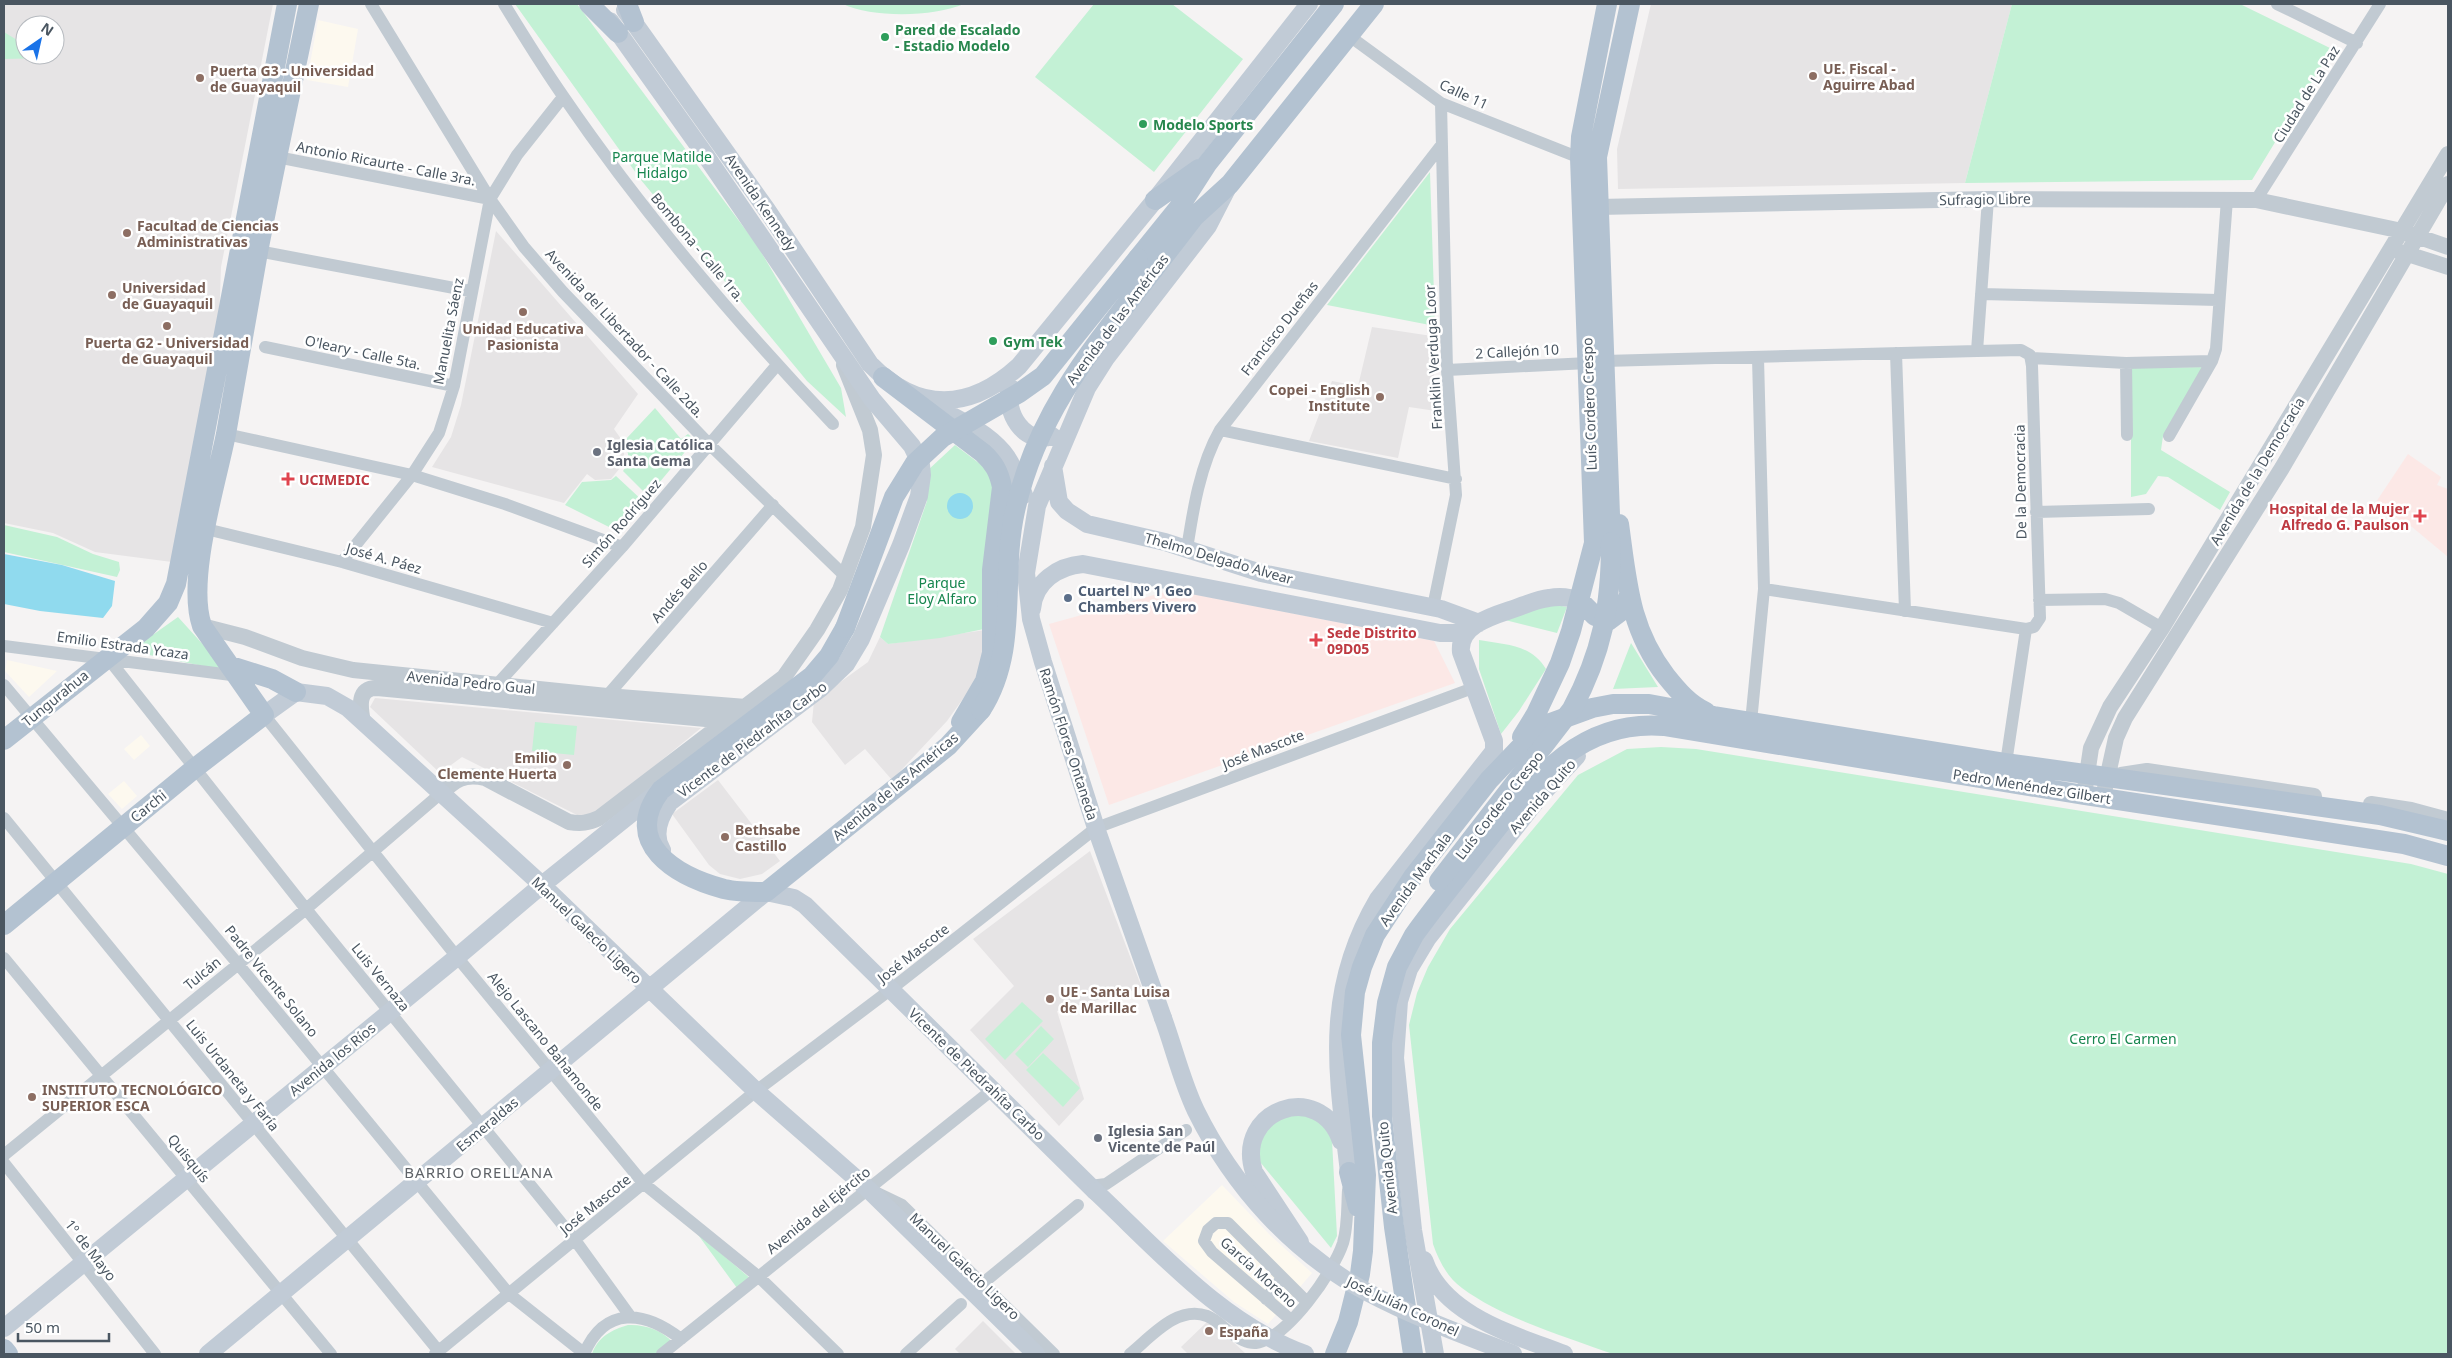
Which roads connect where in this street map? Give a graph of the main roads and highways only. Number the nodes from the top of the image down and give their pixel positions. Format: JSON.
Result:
{"nodes":[{"id":1,"x":288,"y":4,"type":"edge"},
{"id":2,"x":310,"y":4,"type":"edge"},
{"id":3,"x":589,"y":4,"type":"edge"},
{"id":4,"x":599,"y":4,"type":"edge"},
{"id":5,"x":621,"y":4,"type":"edge"},
{"id":6,"x":1309,"y":4,"type":"edge"},
{"id":7,"x":1334,"y":4,"type":"edge"},
{"id":8,"x":1374,"y":4,"type":"edge"},
{"id":9,"x":1607,"y":4,"type":"edge"},
{"id":10,"x":1630,"y":4,"type":"edge"},
{"id":11,"x":626,"y":20,"type":"edge"},
{"id":12,"x":1207,"y":164,"type":"junction"},
{"id":13,"x":1230,"y":184,"type":"junction"},
{"id":14,"x":1155,"y":200,"type":"junction"},
{"id":15,"x":1146,"y":263,"type":"junction"},
{"id":16,"x":836,"y":347,"type":"joint"},
{"id":17,"x":1596,"y":362,"type":"junction"},
{"id":18,"x":1019,"y":366,"type":"junction"},
{"id":19,"x":883,"y":377,"type":"junction"},
{"id":20,"x":901,"y":388,"type":"junction"},
{"id":21,"x":1073,"y":417,"type":"junction"},
{"id":22,"x":1609,"y":457,"type":"junction"},
{"id":23,"x":1053,"y":466,"type":"junction"},
{"id":24,"x":1032,"y":526,"type":"junction"},
{"id":25,"x":1630,"y":596,"type":"junction"},
{"id":26,"x":1580,"y":601,"type":"junction"},
{"id":27,"x":1031,"y":620,"type":"junction"},
{"id":28,"x":1472,"y":628,"type":"junction"},
{"id":29,"x":235,"y":671,"type":"junction"},
{"id":30,"x":296,"y":692,"type":"junction"},
{"id":31,"x":792,"y":692,"type":"junction"},
{"id":32,"x":750,"y":704,"type":"road end"},
{"id":33,"x":264,"y":715,"type":"junction"},
{"id":34,"x":1714,"y":716,"type":"junction"},
{"id":35,"x":1614,"y":730,"type":"junction"},
{"id":36,"x":707,"y":736,"type":"road end"},
{"id":37,"x":4,"y":740,"type":"edge"},
{"id":38,"x":948,"y":746,"type":"junction"},
{"id":39,"x":1489,"y":780,"type":"junction"},
{"id":40,"x":668,"y":784,"type":"junction"},
{"id":41,"x":2448,"y":830,"type":"edge"},
{"id":42,"x":2448,"y":856,"type":"edge"},
{"id":43,"x":684,"y":872,"type":"junction"},
{"id":44,"x":542,"y":885,"type":"junction"},
{"id":45,"x":766,"y":892,"type":"junction"},
{"id":46,"x":4,"y":925,"type":"edge"},
{"id":47,"x":649,"y":990,"type":"junction"},
{"id":48,"x":1163,"y":1018,"type":"joint"},
{"id":49,"x":1382,"y":1116,"type":"junction"},
{"id":50,"x":1349,"y":1172,"type":"junction"},
{"id":51,"x":1363,"y":1225,"type":"junction"},
{"id":52,"x":1413,"y":1230,"type":"junction"},
{"id":53,"x":1309,"y":1254,"type":"junction"},
{"id":54,"x":4,"y":1328,"type":"edge"},
{"id":55,"x":4,"y":1348,"type":"edge"},
{"id":56,"x":8,"y":1354,"type":"edge"},
{"id":57,"x":208,"y":1354,"type":"edge"},
{"id":58,"x":1036,"y":1354,"type":"edge"},
{"id":59,"x":1305,"y":1354,"type":"edge"},
{"id":60,"x":1335,"y":1354,"type":"edge"},
{"id":61,"x":1413,"y":1354,"type":"edge"},
{"id":62,"x":1435,"y":1354,"type":"edge"},
{"id":63,"x":1513,"y":1354,"type":"edge"},
{"id":64,"x":1564,"y":1354,"type":"edge"}],
"edges":[{"from":1,"to":37,"type":"main road","name":"Tungurahua"},
{"from":2,"to":29,"type":"main road"},
{"from":3,"to":11,"type":"main road"},
{"from":4,"to":11,"type":"main road","name":"Avenida Kennedy"},
{"from":5,"to":11,"type":"main road","name":"Avenida Kennedy"},
{"from":6,"to":14,"type":"main road"},
{"from":7,"to":12,"type":"main road","name":"Avenida de las Américas"},
{"from":8,"to":13,"type":"main road","name":"Avenida de las Américas"},
{"from":9,"to":17,"type":"main road","name":"Luís Cordero Crespo"},
{"from":10,"to":17,"type":"main road"},
{"from":11,"to":16,"type":"main road","name":"Avenida Kennedy"},
{"from":11,"to":19,"type":"main road","name":"Avenida Kennedy"},
{"from":12,"to":14,"type":"main road"},
{"from":12,"to":15,"type":"main road","name":"Avenida de las Américas"},
{"from":13,"to":15,"type":"main road","name":"Avenida de las Américas"},
{"from":13,"to":21,"type":"main road"},
{"from":14,"to":18,"type":"main road"},
{"from":15,"to":31,"type":"main road","name":"Avenida de las Américas","bridge":true},
{"from":15,"to":38,"type":"main road","name":"Avenida de las Américas","bridge":true},
{"from":16,"to":43,"type":"main road","name":"Vicente de Piedrahíta Carbo"},
{"from":17,"to":22,"type":"main road"},
{"from":17,"to":26,"type":"main road","name":"Luís Cordero Crespo"},
{"from":18,"to":20,"type":"main road"},
{"from":18,"to":21,"type":"main road"},
{"from":19,"to":20,"type":"main road","name":"Avenida Kennedy"},
{"from":19,"to":38,"type":"main road"},
{"from":20,"to":24,"type":"main road"},
{"from":21,"to":23,"type":"main road"},
{"from":22,"to":25,"type":"main road"},
{"from":22,"to":49,"type":"main road","name":"Luís Cordero Crespo","bridge":true},
{"from":23,"to":24,"type":"main road","name":"Ramón Flores Ontaneda"},
{"from":23,"to":28,"type":"main road","name":"Thelmo Delgado Alvear"},
{"from":24,"to":27,"type":"main road","name":"Ramón Flores Ontaneda"},
{"from":25,"to":26,"type":"main road"},
{"from":25,"to":34,"type":"main road"},
{"from":26,"to":28,"type":"main road"},
{"from":26,"to":39,"type":"main road","name":"Luís Cordero Crespo"},
{"from":27,"to":28,"type":"main road","name":"Thelmo Delgado Alvear"},
{"from":27,"to":48,"type":"main road","name":"Ramón Flores Ontaneda"},
{"from":28,"to":50,"type":"main road","name":"Avenida Machala"},
{"from":29,"to":30,"type":"main road"},
{"from":29,"to":33,"type":"main road"},
{"from":30,"to":33,"type":"main road","name":"Carchi"},
{"from":30,"to":44,"type":"main road","name":"Manuel Galecio Ligero"},
{"from":31,"to":32,"type":"main road"},
{"from":31,"to":40,"type":"main road","name":"Avenida de las Américas"},
{"from":33,"to":46,"type":"main road","name":"Carchi"},
{"from":34,"to":39,"type":"main road","name":"Avenida Machala"},
{"from":34,"to":41,"type":"main road","name":"Pedro Menéndez Gilbert"},
{"from":35,"to":42,"type":"main road","name":"Pedro Menéndez Gilbert"},
{"from":35,"to":49,"type":"main road","name":"Avenida Quito"},
{"from":35,"to":52,"type":"main road","name":"Avenida Quito"},
{"from":36,"to":40,"type":"main road"},
{"from":38,"to":45,"type":"main road","name":"Avenida de las Américas"},
{"from":39,"to":51,"type":"main road","name":"Avenida Machala"},
{"from":40,"to":43,"type":"main road"},
{"from":40,"to":44,"type":"main road","name":"Avenida los Ríos"},
{"from":43,"to":45,"type":"main road","name":"Vicente de Piedrahíta Carbo"},
{"from":44,"to":47,"type":"main road","name":"Manuel Galecio Ligero"},
{"from":44,"to":54,"type":"main road","name":"Avenida los Ríos"},
{"from":45,"to":47,"type":"main road","name":"Esmeraldas"},
{"from":45,"to":59,"type":"main road","name":"Vicente de Piedrahíta Carbo","bridge":true},
{"from":47,"to":57,"type":"main road","name":"Esmeraldas"},
{"from":47,"to":58,"type":"main road","name":"Manuel Galecio Ligero"},
{"from":48,"to":53,"type":"main road","name":"José Julián Coronel","bridge":true},
{"from":49,"to":61,"type":"main road","name":"Avenida Quito"},
{"from":50,"to":51,"type":"main road"},
{"from":50,"to":53,"type":"main road","bridge":true},
{"from":51,"to":60,"type":"main road","name":"Avenida Machala"},
{"from":52,"to":62,"type":"main road","name":"Avenida Quito"},
{"from":52,"to":64,"type":"main road"},
{"from":53,"to":63,"type":"main road","name":"José Julián Coronel","bridge":true},
{"from":55,"to":56,"type":"main road"}]}
